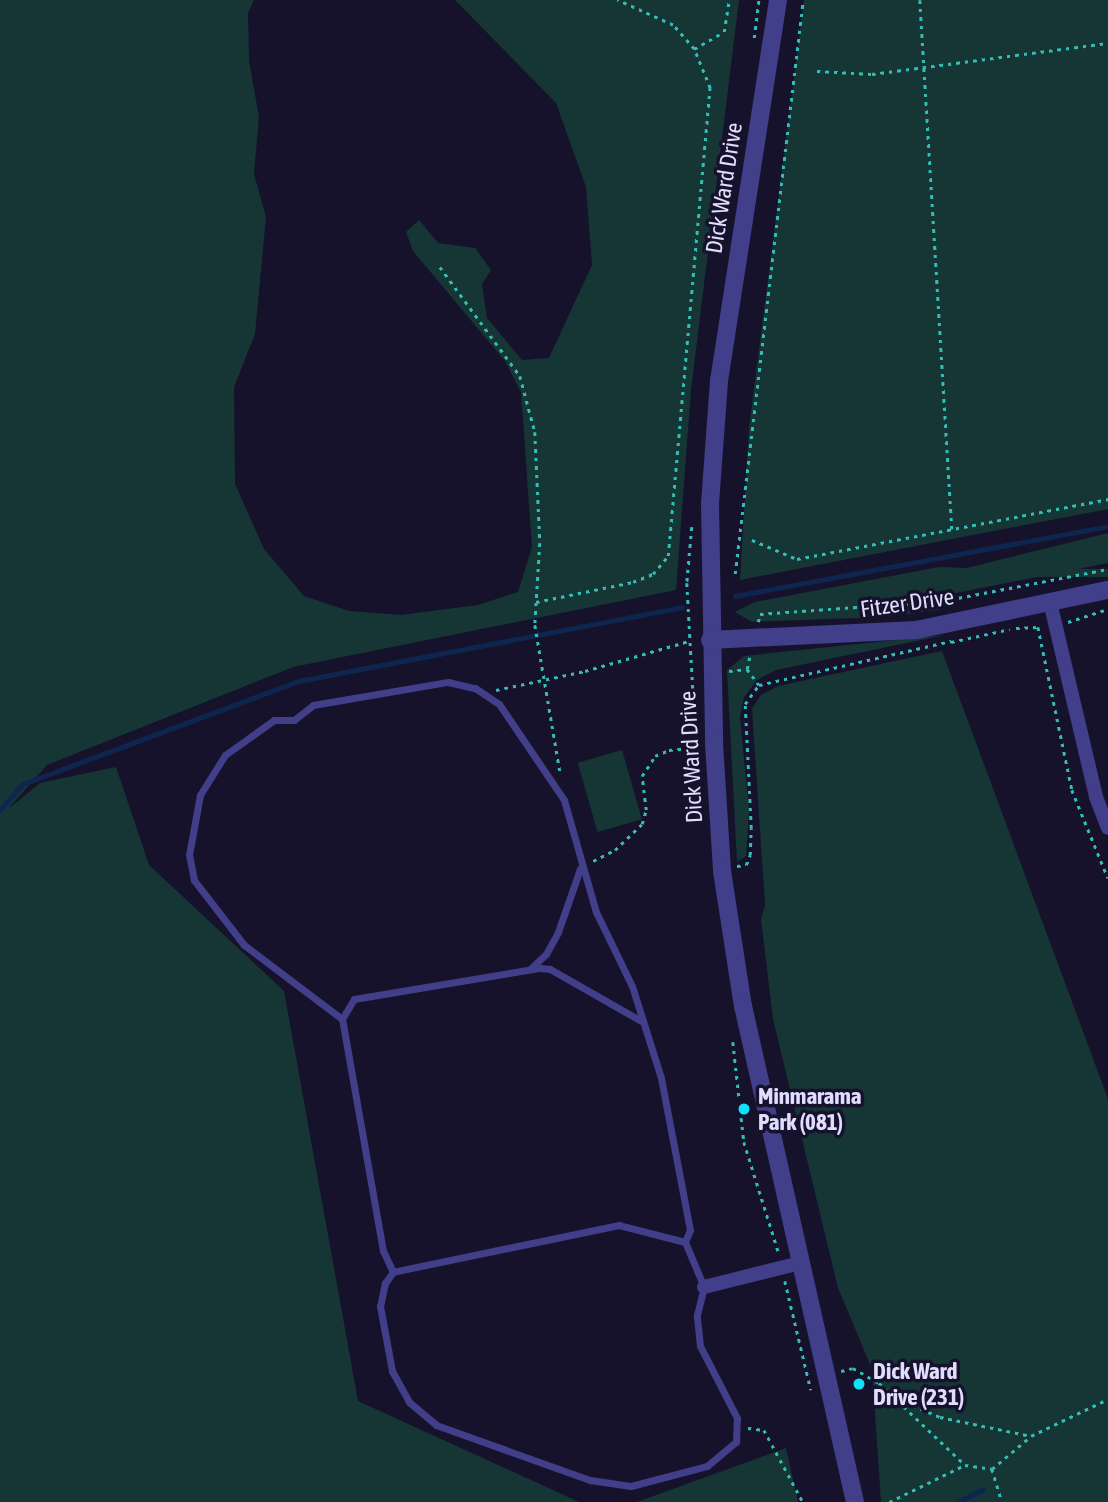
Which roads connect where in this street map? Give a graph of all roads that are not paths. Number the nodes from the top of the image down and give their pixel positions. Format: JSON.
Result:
{"nodes":[{"id":1,"x":778,"y":0,"type":"edge"},
{"id":2,"x":1108,"y":590,"type":"edge"},
{"id":3,"x":1051,"y":601,"type":"junction"},
{"id":4,"x":710,"y":640,"type":"junction"},
{"id":5,"x":1102,"y":796,"type":"edge"},
{"id":6,"x":1108,"y":828,"type":"edge"},
{"id":7,"x":581,"y":867,"type":"junction"},
{"id":8,"x":529,"y":969,"type":"junction"},
{"id":9,"x":342,"y":1019,"type":"junction"},
{"id":10,"x":643,"y":1022,"type":"junction"},
{"id":11,"x":685,"y":1242,"type":"junction"},
{"id":12,"x":800,"y":1263,"type":"junction"},
{"id":13,"x":393,"y":1272,"type":"junction"},
{"id":14,"x":704,"y":1287,"type":"junction"},
{"id":15,"x":855,"y":1501,"type":"edge"}],
"edges":[{"from":1,"to":4,"type":"street","name":"Dick Ward Drive"},
{"from":2,"to":3,"type":"street","name":"Fitzer Drive"},
{"from":3,"to":4,"type":"street","name":"Fitzer Drive"},
{"from":3,"to":5,"type":"street"},
{"from":4,"to":12,"type":"street","name":"Dick Ward Drive"},
{"from":5,"to":6,"type":"street"},
{"from":7,"to":8,"type":"lane"},
{"from":7,"to":9,"type":"lane"},
{"from":7,"to":10,"type":"lane"},
{"from":8,"to":9,"type":"lane"},
{"from":8,"to":10,"type":"lane"},
{"from":9,"to":13,"type":"lane"},
{"from":10,"to":11,"type":"lane"},
{"from":11,"to":13,"type":"lane"},
{"from":11,"to":14,"type":"lane"},
{"from":12,"to":14,"type":"street"},
{"from":12,"to":15,"type":"street","name":"Dick Ward Drive"},
{"from":13,"to":14,"type":"lane"}]}
